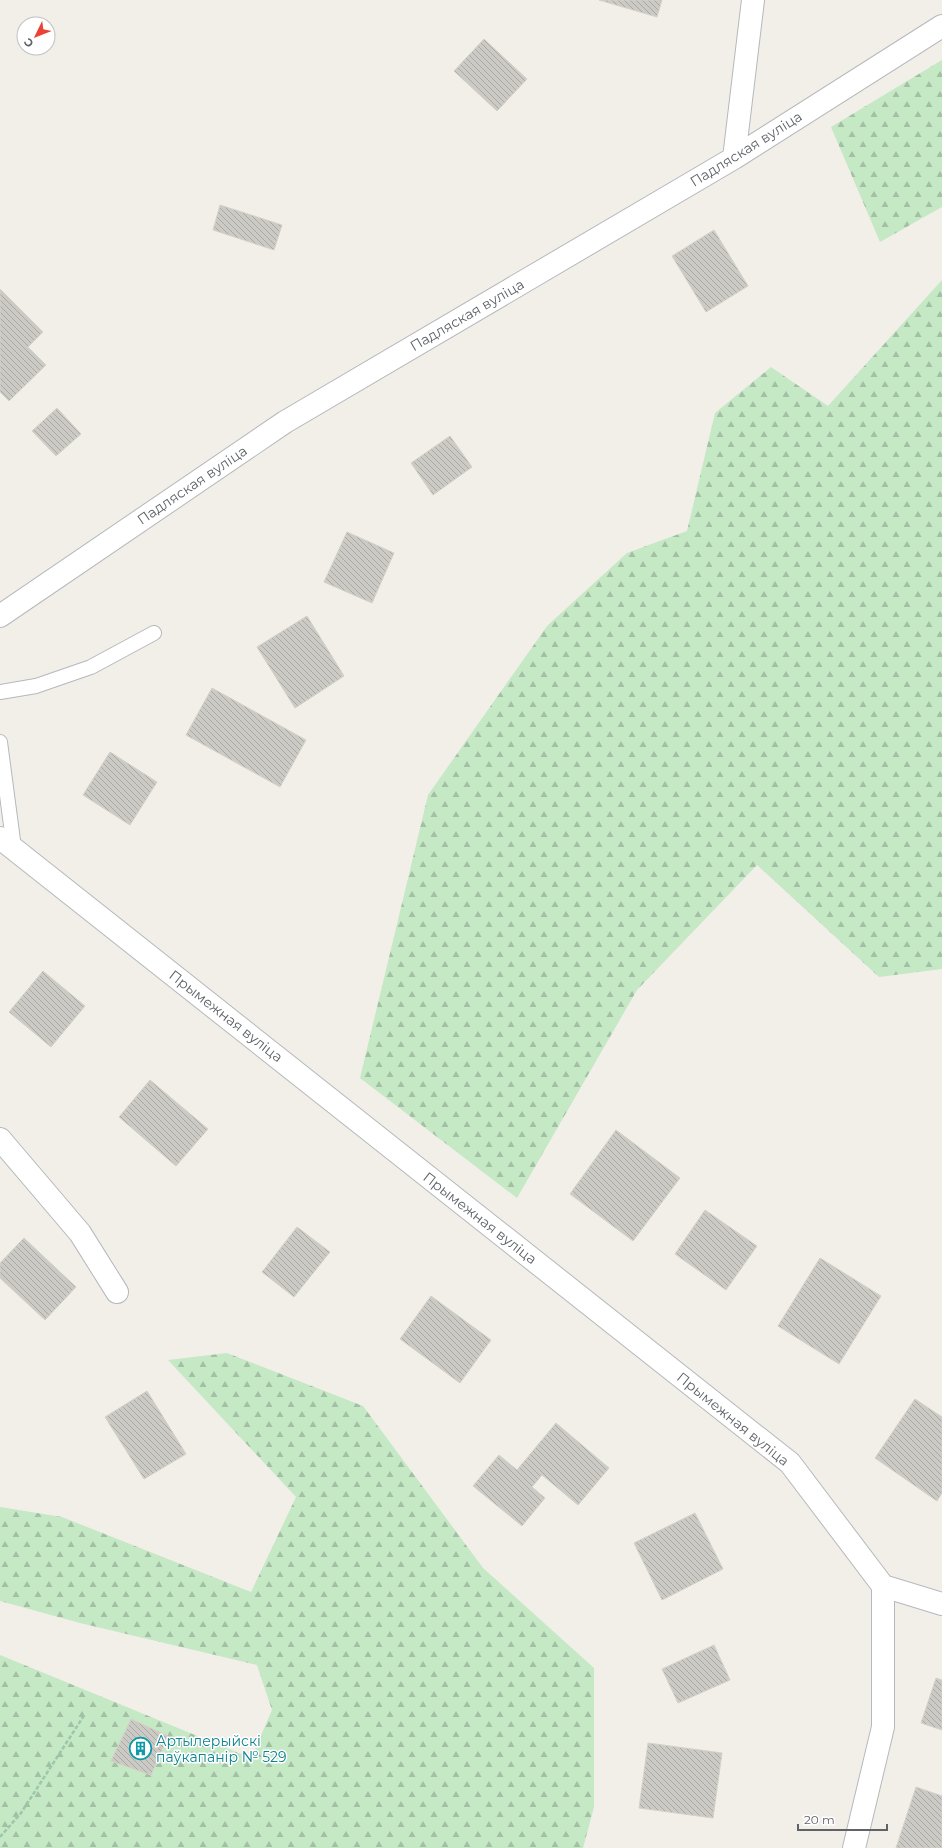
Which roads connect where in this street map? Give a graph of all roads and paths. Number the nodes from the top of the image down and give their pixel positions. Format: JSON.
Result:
{"nodes":[{"id":1,"x":753,"y":0,"type":"edge"},
{"id":2,"x":942,"y":26,"type":"edge"},
{"id":3,"x":734,"y":158,"type":"junction"},
{"id":4,"x":0,"y":616,"type":"edge"},
{"id":5,"x":154,"y":633,"type":"dead end"},
{"id":6,"x":0,"y":692,"type":"edge"},
{"id":7,"x":0,"y":742,"type":"edge"},
{"id":8,"x":7,"y":843,"type":"edge"},
{"id":9,"x":0,"y":1139,"type":"edge"},
{"id":10,"x":117,"y":1292,"type":"dead end"},
{"id":11,"x":883,"y":1586,"type":"junction"},
{"id":12,"x":942,"y":1604,"type":"edge"},
{"id":13,"x":86,"y":1714,"type":"dead end"},
{"id":14,"x":0,"y":1837,"type":"edge"},
{"id":15,"x":854,"y":1848,"type":"edge"}],
"edges":[{"from":1,"to":3,"type":"street"},
{"from":2,"to":3,"type":"street","name":"Падляская вуліца"},
{"from":3,"to":4,"type":"street","name":"Падляская вуліца"},
{"from":5,"to":6,"type":"lane"},
{"from":7,"to":8,"type":"lane"},
{"from":8,"to":11,"type":"street","name":"Прымежная вуліца"},
{"from":9,"to":10,"type":"street"},
{"from":11,"to":12,"type":"street"},
{"from":11,"to":15,"type":"street"},
{"from":13,"to":14,"type":"path"}]}
